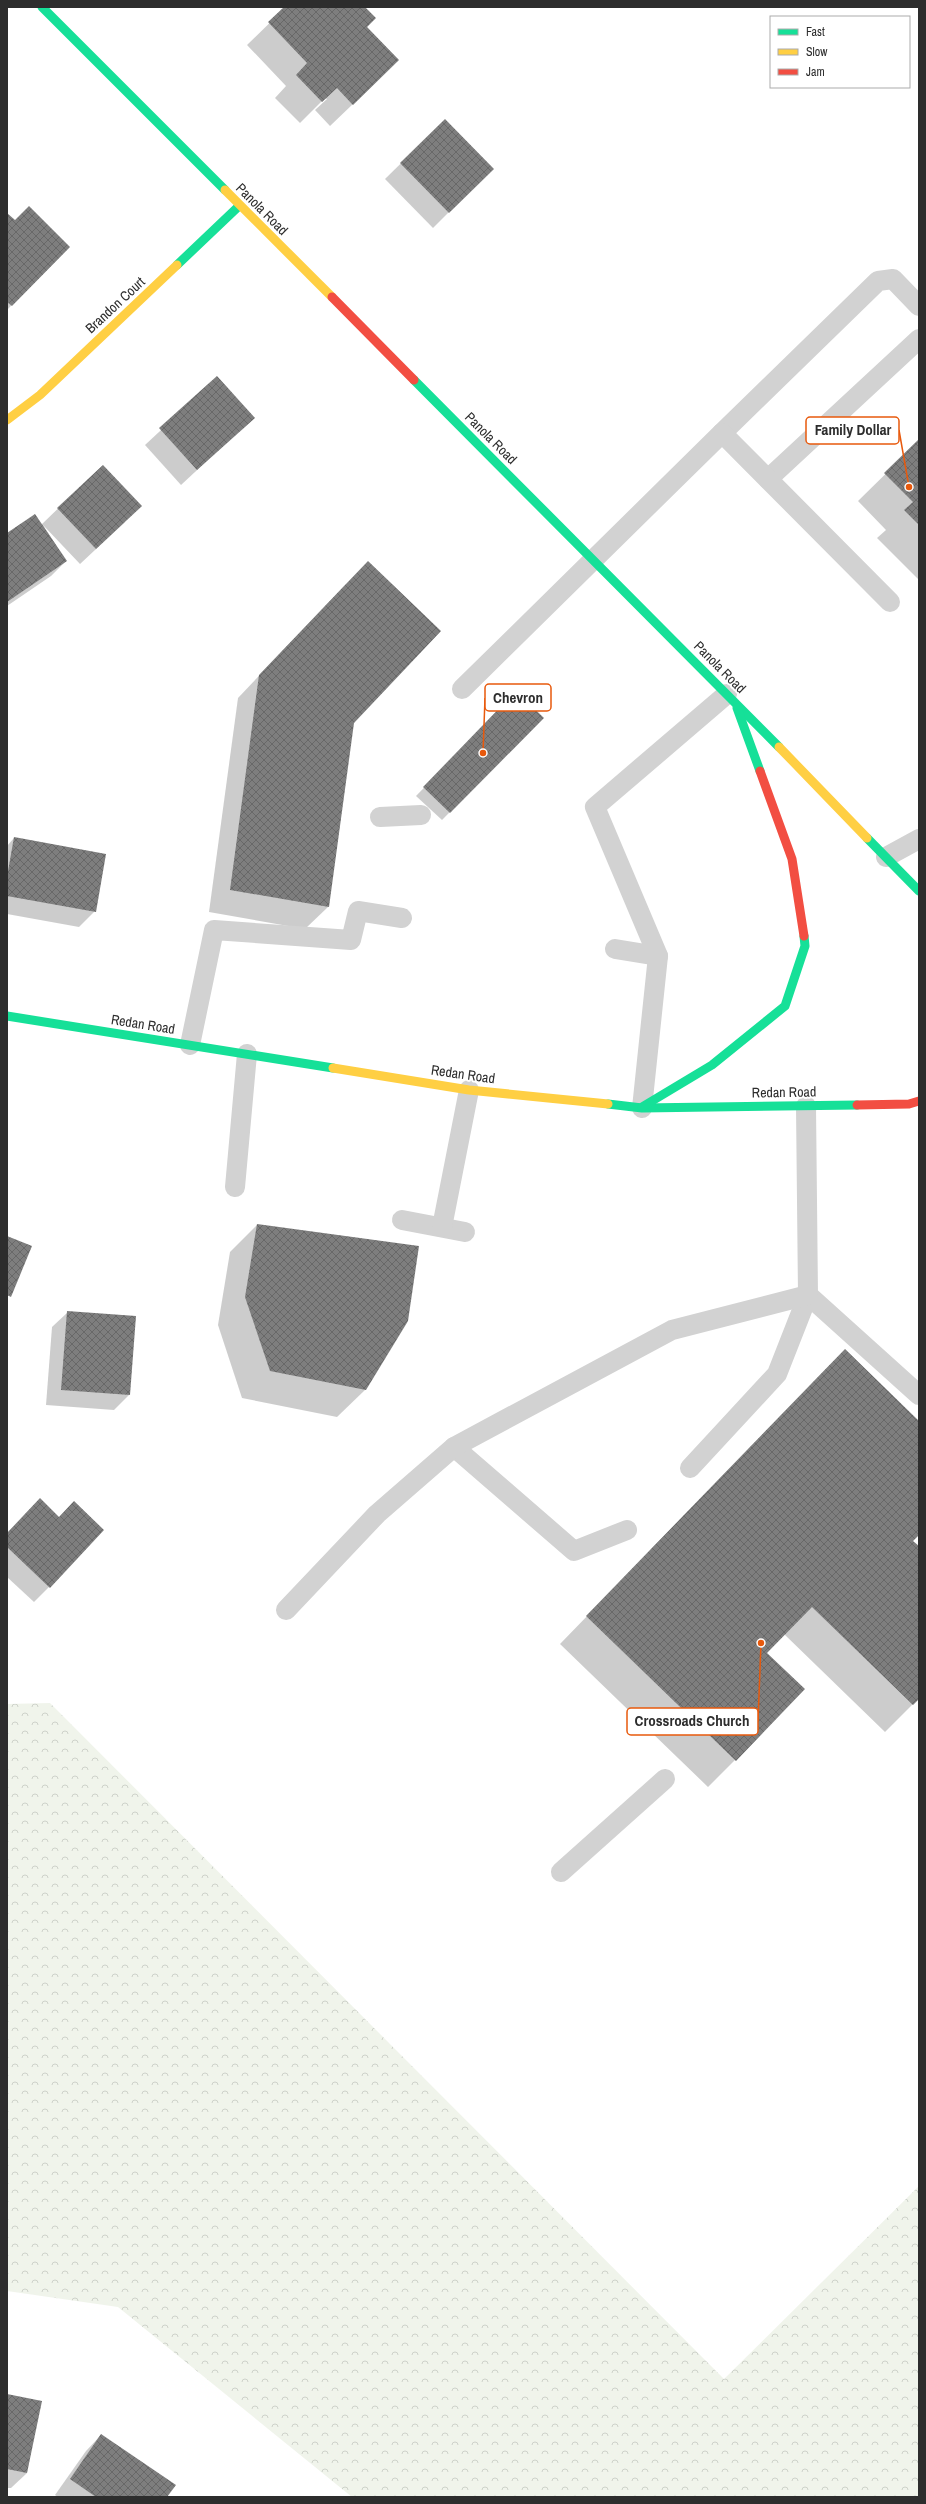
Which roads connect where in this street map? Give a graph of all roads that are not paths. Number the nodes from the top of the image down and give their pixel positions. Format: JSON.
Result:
{"nodes":[{"id":1,"x":42,"y":7,"type":"edge"},
{"id":2,"x":239,"y":206,"type":"junction"},
{"id":3,"x":919,"y":306,"type":"edge"},
{"id":4,"x":919,"y":339,"type":"edge"},
{"id":5,"x":7,"y":420,"type":"edge"},
{"id":6,"x":722,"y":433,"type":"junction"},
{"id":7,"x":768,"y":479,"type":"junction"},
{"id":8,"x":594,"y":561,"type":"junction"},
{"id":9,"x":890,"y":602,"type":"dead end"},
{"id":10,"x":462,"y":689,"type":"dead end"},
{"id":11,"x":730,"y":698,"type":"junction"},
{"id":12,"x":421,"y":815,"type":"dead end"},
{"id":13,"x":380,"y":817,"type":"dead end"},
{"id":14,"x":919,"y":839,"type":"edge"},
{"id":15,"x":886,"y":857,"type":"junction"},
{"id":16,"x":919,"y":891,"type":"edge"},
{"id":17,"x":402,"y":918,"type":"dead end"},
{"id":18,"x":615,"y":949,"type":"dead end"},
{"id":19,"x":658,"y":956,"type":"junction"},
{"id":20,"x":7,"y":1016,"type":"edge"},
{"id":21,"x":190,"y":1045,"type":"junction"},
{"id":22,"x":247,"y":1054,"type":"junction"},
{"id":23,"x":469,"y":1090,"type":"junction"},
{"id":24,"x":919,"y":1101,"type":"edge"},
{"id":25,"x":806,"y":1106,"type":"junction"},
{"id":26,"x":642,"y":1108,"type":"junction"},
{"id":27,"x":235,"y":1187,"type":"dead end"},
{"id":28,"x":402,"y":1220,"type":"dead end"},
{"id":29,"x":442,"y":1227,"type":"junction"},
{"id":30,"x":465,"y":1232,"type":"dead end"},
{"id":31,"x":808,"y":1295,"type":"junction"},
{"id":32,"x":919,"y":1395,"type":"edge"},
{"id":33,"x":454,"y":1447,"type":"junction"},
{"id":34,"x":690,"y":1468,"type":"dead end"},
{"id":35,"x":627,"y":1530,"type":"dead end"},
{"id":36,"x":286,"y":1610,"type":"dead end"},
{"id":37,"x":665,"y":1780,"type":"dead end"},
{"id":38,"x":561,"y":1872,"type":"dead end"}],
"edges":[{"from":1,"to":2,"type":"main road","name":"Panola Road"},
{"from":2,"to":5,"type":"main road","name":"Brandon Court"},
{"from":2,"to":8,"type":"main road","name":"Panola Road"},
{"from":3,"to":6,"type":"lane"},
{"from":4,"to":7,"type":"lane"},
{"from":6,"to":7,"type":"lane"},
{"from":6,"to":8,"type":"lane"},
{"from":7,"to":9,"type":"lane"},
{"from":8,"to":10,"type":"lane"},
{"from":8,"to":11,"type":"main road","name":"Panola Road"},
{"from":11,"to":15,"type":"main road","name":"Panola Road"},
{"from":11,"to":19,"type":"lane"},
{"from":11,"to":26,"type":"main road"},
{"from":12,"to":13,"type":"lane"},
{"from":14,"to":15,"type":"lane"},
{"from":15,"to":16,"type":"main road","name":"Panola Road"},
{"from":17,"to":21,"type":"lane"},
{"from":18,"to":19,"type":"lane"},
{"from":19,"to":26,"type":"lane"},
{"from":20,"to":21,"type":"main road","name":"Redan Road"},
{"from":21,"to":22,"type":"main road","name":"Redan Road"},
{"from":22,"to":23,"type":"main road","name":"Redan Road"},
{"from":22,"to":27,"type":"lane"},
{"from":23,"to":26,"type":"main road","name":"Redan Road"},
{"from":23,"to":29,"type":"lane"},
{"from":24,"to":25,"type":"main road","name":"Redan Road"},
{"from":25,"to":26,"type":"main road","name":"Redan Road"},
{"from":25,"to":31,"type":"lane"},
{"from":28,"to":29,"type":"lane"},
{"from":29,"to":30,"type":"lane"},
{"from":31,"to":32,"type":"lane"},
{"from":31,"to":33,"type":"lane"},
{"from":31,"to":34,"type":"lane"},
{"from":33,"to":35,"type":"lane"},
{"from":33,"to":36,"type":"lane"},
{"from":37,"to":38,"type":"lane"}]}
